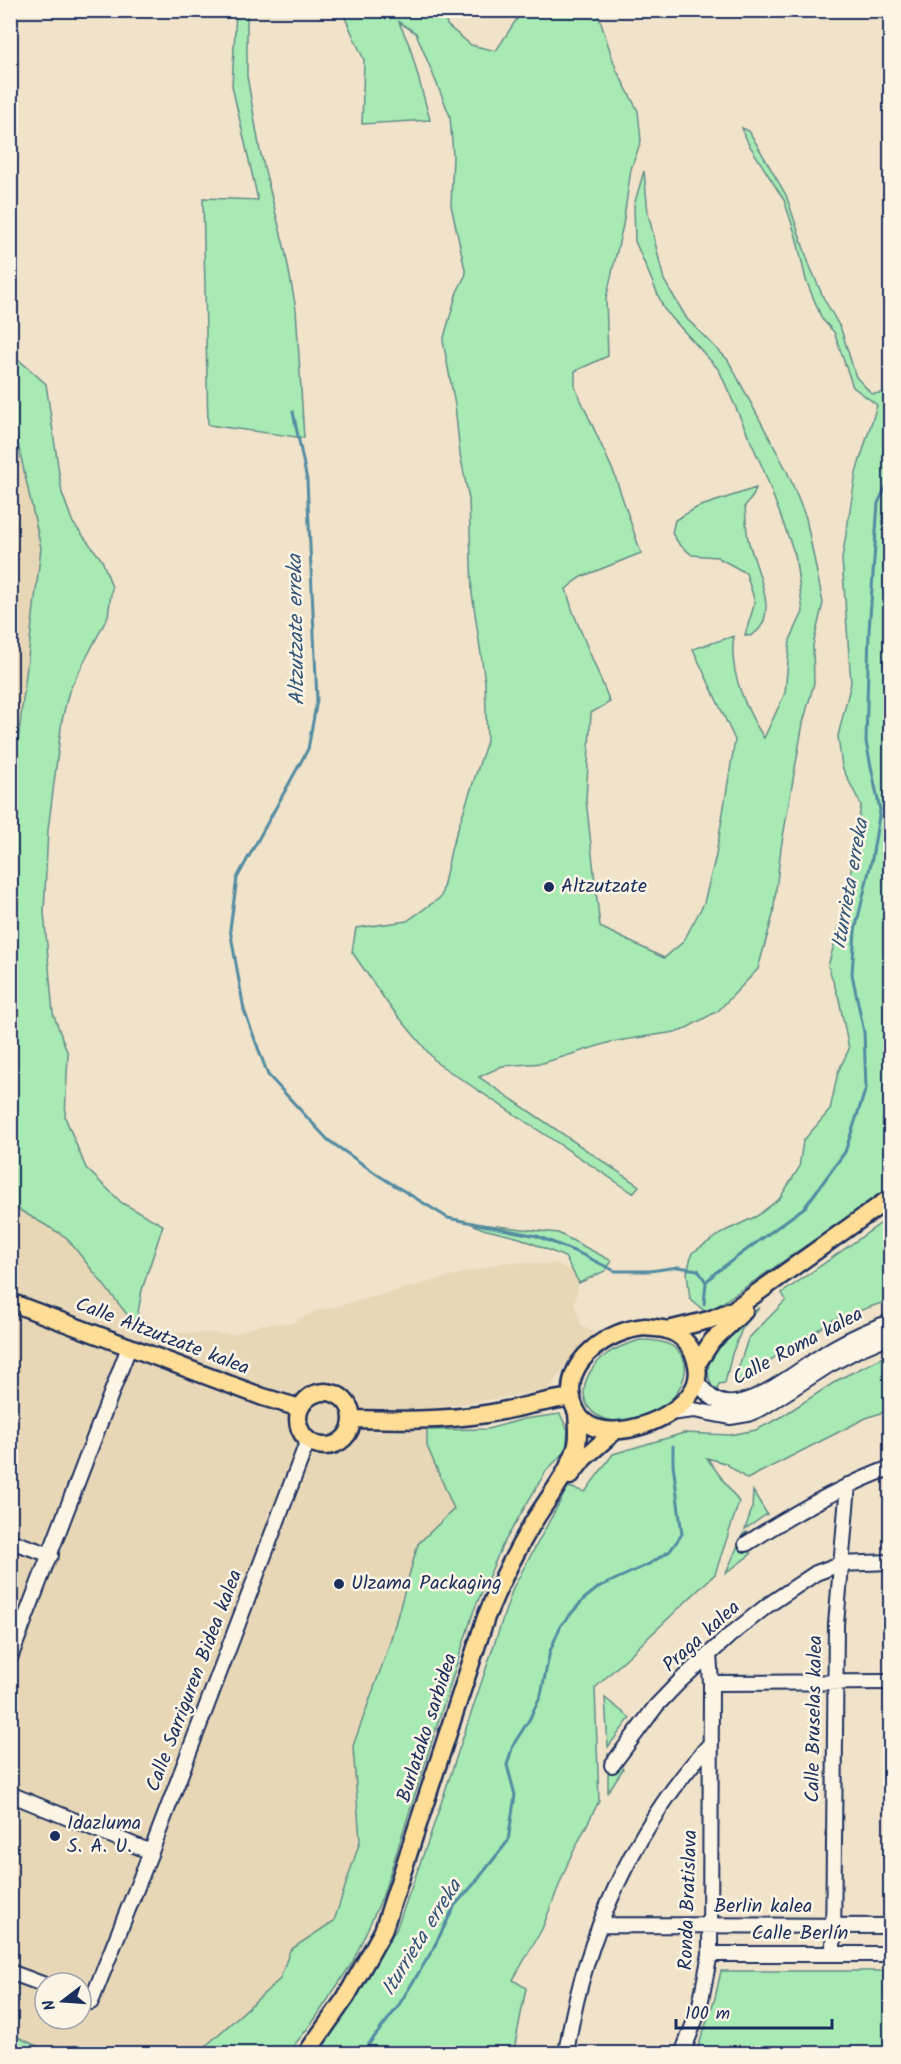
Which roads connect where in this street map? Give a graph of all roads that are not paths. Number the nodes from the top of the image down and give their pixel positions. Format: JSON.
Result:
{"nodes":[{"id":1,"x":891,"y":1198,"type":"edge"},
{"id":2,"x":891,"y":1206,"type":"edge"},
{"id":3,"x":10,"y":1302,"type":"edge"},
{"id":4,"x":891,"y":1322,"type":"edge"},
{"id":5,"x":668,"y":1330,"type":"junction"},
{"id":6,"x":891,"y":1336,"type":"edge"},
{"id":7,"x":129,"y":1347,"type":"junction"},
{"id":8,"x":697,"y":1372,"type":"junction"},
{"id":9,"x":574,"y":1405,"type":"junction"},
{"id":10,"x":300,"y":1408,"type":"junction"},
{"id":11,"x":667,"y":1414,"type":"junction"},
{"id":12,"x":352,"y":1419,"type":"junction"},
{"id":13,"x":615,"y":1431,"type":"junction"},
{"id":14,"x":308,"y":1440,"type":"junction"},
{"id":15,"x":891,"y":1468,"type":"edge"},
{"id":16,"x":848,"y":1485,"type":"junction"},
{"id":17,"x":10,"y":1541,"type":"edge"},
{"id":18,"x":746,"y":1544,"type":"dead end"},
{"id":19,"x":51,"y":1555,"type":"junction"},
{"id":20,"x":891,"y":1562,"type":"edge"},
{"id":21,"x":840,"y":1564,"type":"junction"},
{"id":22,"x":708,"y":1654,"type":"junction"},
{"id":23,"x":10,"y":1658,"type":"edge"},
{"id":24,"x":834,"y":1682,"type":"junction"},
{"id":25,"x":891,"y":1682,"type":"edge"},
{"id":26,"x":711,"y":1683,"type":"junction"},
{"id":27,"x":711,"y":1743,"type":"junction"},
{"id":28,"x":612,"y":1765,"type":"dead end"},
{"id":29,"x":10,"y":1794,"type":"edge"},
{"id":30,"x":151,"y":1852,"type":"junction"},
{"id":31,"x":600,"y":1925,"type":"junction"},
{"id":32,"x":711,"y":1926,"type":"junction"},
{"id":33,"x":834,"y":1926,"type":"junction"},
{"id":34,"x":891,"y":1926,"type":"edge"},
{"id":35,"x":833,"y":1953,"type":"junction"},
{"id":36,"x":710,"y":1954,"type":"junction"},
{"id":37,"x":891,"y":1954,"type":"edge"},
{"id":38,"x":10,"y":1972,"type":"edge"},
{"id":39,"x":33,"y":1981,"type":"edge"},
{"id":40,"x":93,"y":1984,"type":"edge"},
{"id":41,"x":306,"y":2054,"type":"edge"},
{"id":42,"x":314,"y":2054,"type":"edge"},
{"id":43,"x":566,"y":2054,"type":"edge"},
{"id":44,"x":682,"y":2054,"type":"edge"}],
"edges":[{"from":1,"to":5,"type":"main road"},
{"from":2,"to":8,"type":"main road"},
{"from":3,"to":7,"type":"main road","name":"Calle Altzutzate kalea"},
{"from":4,"to":8,"type":"street","name":"Calle Roma kalea"},
{"from":5,"to":8,"type":"main road"},
{"from":5,"to":9,"type":"main road"},
{"from":6,"to":11,"type":"street","name":"Calle Roma kalea"},
{"from":7,"to":10,"type":"main road","name":"Calle Altzutzate kalea"},
{"from":7,"to":19,"type":"street"},
{"from":8,"to":11,"type":"main road"},
{"from":9,"to":12,"type":"main road"},
{"from":9,"to":13,"type":"main road"},
{"from":9,"to":41,"type":"main road","name":"Burlatako sarbidea"},
{"from":10,"to":12,"type":"main road"},
{"from":10,"to":14,"type":"main road"},
{"from":11,"to":13,"type":"main road"},
{"from":12,"to":14,"type":"main road"},
{"from":13,"to":42,"type":"main road","name":"Burlatako sarbidea"},
{"from":14,"to":30,"type":"street","name":"Calle Sarriguren Bidea kalea"},
{"from":15,"to":16,"type":"street"},
{"from":16,"to":18,"type":"street"},
{"from":16,"to":21,"type":"street","name":"Calle Bruselas kalea"},
{"from":17,"to":19,"type":"street"},
{"from":19,"to":23,"type":"street"},
{"from":20,"to":21,"type":"street"},
{"from":21,"to":22,"type":"street","name":"Praga kalea"},
{"from":21,"to":24,"type":"street","name":"Calle Bruselas kalea"},
{"from":22,"to":26,"type":"street","name":"Ronda Bratislava"},
{"from":22,"to":28,"type":"street","name":"Praga kalea"},
{"from":24,"to":25,"type":"street"},
{"from":24,"to":26,"type":"street"},
{"from":24,"to":33,"type":"street","name":"Calle Bruselas kalea"},
{"from":26,"to":27,"type":"street","name":"Ronda Bratislava"},
{"from":27,"to":31,"type":"street","name":"Ronda Bratislava"},
{"from":27,"to":32,"type":"street","name":"Ronda Bratislava"},
{"from":29,"to":30,"type":"street"},
{"from":30,"to":40,"type":"street","name":"Calle Sarriguren Bidea kalea"},
{"from":31,"to":32,"type":"street","name":"Berlin kalea"},
{"from":31,"to":43,"type":"street","name":"Ronda Bratislava"},
{"from":32,"to":33,"type":"street","name":"Berlin kalea"},
{"from":32,"to":36,"type":"street","name":"Ronda Bratislava"},
{"from":33,"to":34,"type":"street","name":"Berlin kalea"},
{"from":33,"to":35,"type":"street","name":"Calle Bruselas kalea"},
{"from":35,"to":36,"type":"street","name":"Calle Berlín"},
{"from":35,"to":37,"type":"street","name":"Calle Berlín"},
{"from":36,"to":44,"type":"street","name":"Ronda Bratislava"},
{"from":38,"to":39,"type":"street"}]}
